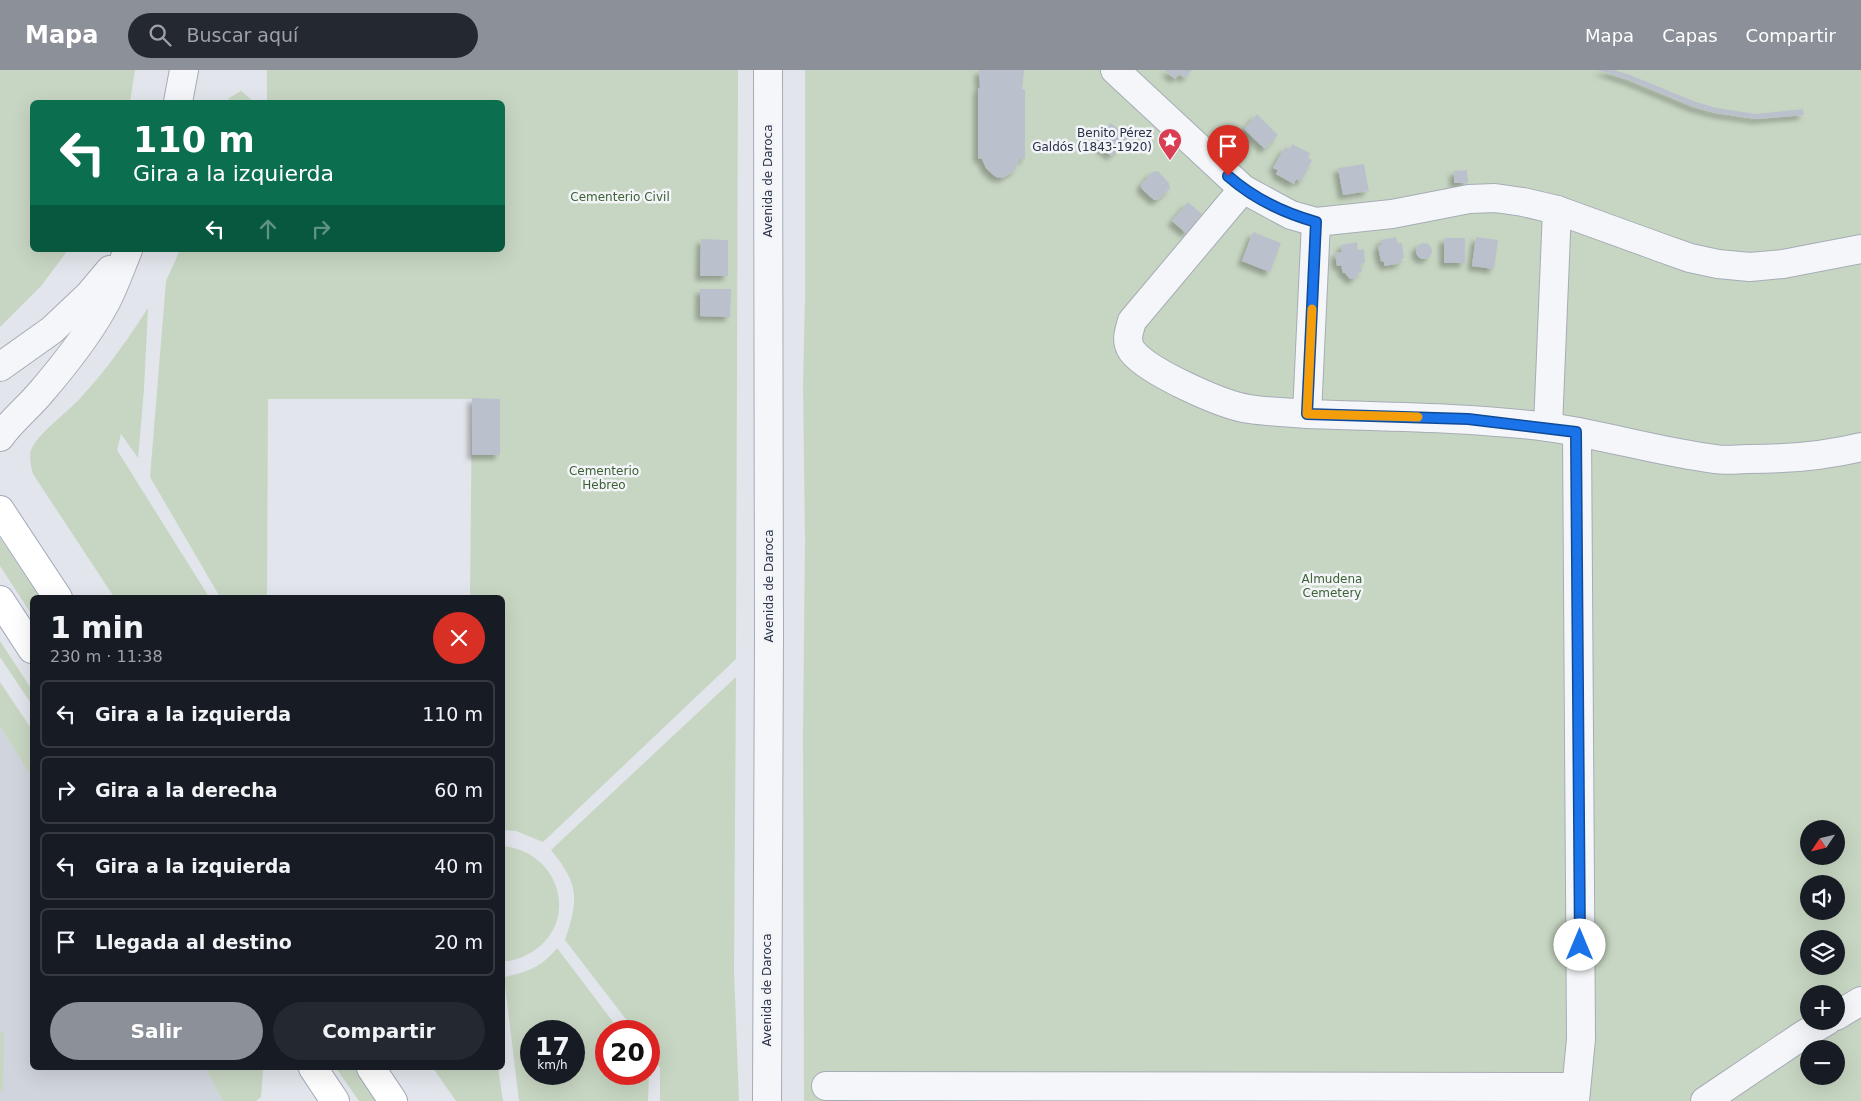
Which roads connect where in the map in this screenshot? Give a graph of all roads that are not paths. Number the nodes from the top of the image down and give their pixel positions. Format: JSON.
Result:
{"nodes":[{"id":1,"x":184,"y":70,"type":"edge"},
{"id":2,"x":768,"y":70,"type":"edge"},
{"id":3,"x":1114,"y":70,"type":"edge"},
{"id":4,"x":178,"y":100,"type":"edge"},
{"id":5,"x":1243,"y":189,"type":"junction"},
{"id":6,"x":1557,"y":210,"type":"junction"},
{"id":7,"x":1316,"y":222,"type":"junction"},
{"id":8,"x":1861,"y":249,"type":"edge"},
{"id":9,"x":126,"y":252,"type":"edge"},
{"id":10,"x":127,"y":252,"type":"edge"},
{"id":11,"x":0,"y":367,"type":"edge"},
{"id":12,"x":1307,"y":414,"type":"junction"},
{"id":13,"x":1548,"y":427,"type":"junction"},
{"id":14,"x":1576,"y":432,"type":"junction"},
{"id":15,"x":0,"y":437,"type":"edge"},
{"id":16,"x":1861,"y":447,"type":"edge"},
{"id":17,"x":1,"y":508,"type":"edge"},
{"id":18,"x":56,"y":595,"type":"edge"},
{"id":19,"x":0,"y":600,"type":"edge"},
{"id":20,"x":30,"y":646,"type":"edge"},
{"id":21,"x":1861,"y":1001,"type":"edge"},
{"id":22,"x":1845,"y":1011,"type":"edge"},
{"id":23,"x":1812,"y":1030,"type":"edge"},
{"id":24,"x":314,"y":1070,"type":"edge"},
{"id":25,"x":372,"y":1070,"type":"edge"},
{"id":26,"x":826,"y":1086,"type":"dead end"},
{"id":27,"x":1576,"y":1094,"type":"edge"},
{"id":28,"x":335,"y":1101,"type":"edge"},
{"id":29,"x":393,"y":1101,"type":"edge"},
{"id":30,"x":767,"y":1101,"type":"edge"},
{"id":31,"x":1705,"y":1101,"type":"edge"}],
"edges":[{"from":1,"to":4,"type":"street"},
{"from":2,"to":30,"type":"street","name":"Avenida de Daroca"},
{"from":3,"to":5,"type":"street"},
{"from":5,"to":7,"type":"street"},
{"from":5,"to":12,"type":"street"},
{"from":6,"to":7,"type":"street"},
{"from":6,"to":8,"type":"street"},
{"from":6,"to":13,"type":"street"},
{"from":7,"to":12,"type":"street"},
{"from":9,"to":11,"type":"street"},
{"from":10,"to":15,"type":"street"},
{"from":12,"to":13,"type":"street"},
{"from":13,"to":14,"type":"street"},
{"from":14,"to":16,"type":"street"},
{"from":14,"to":27,"type":"street"},
{"from":17,"to":18,"type":"main road"},
{"from":19,"to":20,"type":"main road"},
{"from":21,"to":22,"type":"street"},
{"from":23,"to":31,"type":"street"},
{"from":24,"to":28,"type":"main road"},
{"from":25,"to":29,"type":"main road"},
{"from":26,"to":27,"type":"street"}]}
